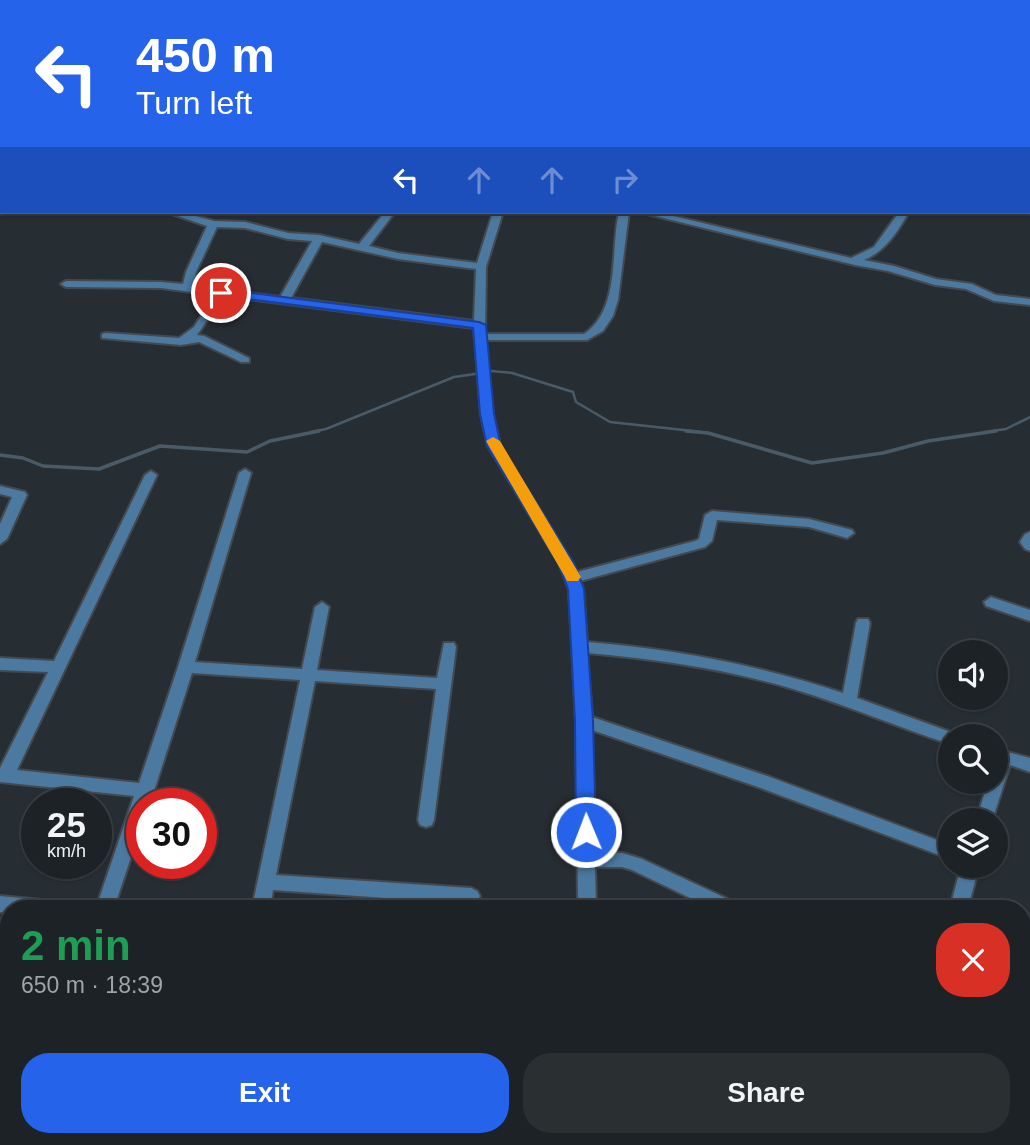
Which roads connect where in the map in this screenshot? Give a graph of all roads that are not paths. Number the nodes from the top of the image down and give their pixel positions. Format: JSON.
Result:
{"nodes":[{"id":1,"x":178,"y":214,"type":"edge"},
{"id":2,"x":388,"y":214,"type":"edge"},
{"id":3,"x":497,"y":214,"type":"edge"},
{"id":4,"x":623,"y":214,"type":"edge"},
{"id":5,"x":652,"y":214,"type":"edge"},
{"id":6,"x":903,"y":214,"type":"edge"},
{"id":7,"x":213,"y":224,"type":"junction"},
{"id":8,"x":319,"y":238,"type":"junction"},
{"id":9,"x":361,"y":249,"type":"junction"},
{"id":10,"x":871,"y":261,"type":"junction"},
{"id":11,"x":481,"y":267,"type":"junction"},
{"id":12,"x":66,"y":284,"type":"dead end"},
{"id":13,"x":187,"y":288,"type":"junction"},
{"id":14,"x":221,"y":293,"type":"junction"},
{"id":15,"x":284,"y":300,"type":"junction"},
{"id":16,"x":1030,"y":302,"type":"edge"},
{"id":17,"x":479,"y":331,"type":"junction"},
{"id":18,"x":106,"y":336,"type":"dead end"},
{"id":19,"x":181,"y":342,"type":"junction"},
{"id":20,"x":245,"y":360,"type":"dead end"},
{"id":21,"x":245,"y":473,"type":"dead end"},
{"id":22,"x":150,"y":475,"type":"dead end"},
{"id":23,"x":0,"y":490,"type":"edge"},
{"id":24,"x":847,"y":533,"type":"dead end"},
{"id":25,"x":1030,"y":537,"type":"edge"},
{"id":26,"x":0,"y":539,"type":"edge"},
{"id":27,"x":1030,"y":546,"type":"edge"},
{"id":28,"x":573,"y":578,"type":"junction"},
{"id":29,"x":991,"y":601,"type":"dead end"},
{"id":30,"x":322,"y":607,"type":"dead end"},
{"id":31,"x":1030,"y":616,"type":"edge"},
{"id":32,"x":863,"y":623,"type":"dead end"},
{"id":33,"x":449,"y":647,"type":"dead end"},
{"id":34,"x":580,"y":647,"type":"junction"},
{"id":35,"x":0,"y":664,"type":"edge"},
{"id":36,"x":58,"y":667,"type":"junction"},
{"id":37,"x":186,"y":667,"type":"junction"},
{"id":38,"x":309,"y":674,"type":"junction"},
{"id":39,"x":444,"y":684,"type":"junction"},
{"id":40,"x":849,"y":702,"type":"junction"},
{"id":41,"x":584,"y":721,"type":"junction"},
{"id":42,"x":938,"y":734,"type":"edge"},
{"id":43,"x":1008,"y":758,"type":"edge"},
{"id":44,"x":1030,"y":765,"type":"edge"},
{"id":45,"x":3,"y":775,"type":"edge"},
{"id":46,"x":147,"y":788,"type":"edge"},
{"id":47,"x":126,"y":790,"type":"edge"},
{"id":48,"x":426,"y":820,"type":"dead end"},
{"id":49,"x":938,"y":847,"type":"edge"},
{"id":50,"x":126,"y":849,"type":"edge"},
{"id":51,"x":587,"y":859,"type":"junction"},
{"id":52,"x":967,"y":878,"type":"edge"},
{"id":53,"x":267,"y":882,"type":"junction"},
{"id":54,"x":471,"y":896,"type":"dead end"},
{"id":55,"x":108,"y":900,"type":"edge"},
{"id":56,"x":263,"y":900,"type":"edge"},
{"id":57,"x":587,"y":900,"type":"edge"},
{"id":58,"x":711,"y":900,"type":"edge"},
{"id":59,"x":961,"y":900,"type":"edge"}],
"edges":[{"from":1,"to":7,"type":"street"},
{"from":2,"to":9,"type":"street"},
{"from":3,"to":11,"type":"street"},
{"from":4,"to":17,"type":"street"},
{"from":5,"to":10,"type":"street"},
{"from":6,"to":10,"type":"street"},
{"from":7,"to":8,"type":"street"},
{"from":7,"to":13,"type":"street"},
{"from":8,"to":9,"type":"street"},
{"from":8,"to":15,"type":"street"},
{"from":9,"to":11,"type":"street"},
{"from":10,"to":16,"type":"street"},
{"from":11,"to":17,"type":"street"},
{"from":12,"to":13,"type":"street"},
{"from":13,"to":14,"type":"street"},
{"from":14,"to":15,"type":"street"},
{"from":14,"to":19,"type":"street"},
{"from":15,"to":17,"type":"street"},
{"from":17,"to":28,"type":"street"},
{"from":18,"to":19,"type":"street"},
{"from":19,"to":20,"type":"street"},
{"from":21,"to":37,"type":"street"},
{"from":22,"to":36,"type":"street"},
{"from":23,"to":26,"type":"street"},
{"from":24,"to":28,"type":"street"},
{"from":25,"to":27,"type":"street"},
{"from":28,"to":34,"type":"street"},
{"from":29,"to":31,"type":"street"},
{"from":30,"to":38,"type":"street"},
{"from":32,"to":40,"type":"street"},
{"from":33,"to":39,"type":"street"},
{"from":34,"to":40,"type":"street"},
{"from":34,"to":41,"type":"street"},
{"from":35,"to":36,"type":"street"},
{"from":36,"to":45,"type":"street"},
{"from":37,"to":38,"type":"street"},
{"from":37,"to":46,"type":"street"},
{"from":38,"to":39,"type":"street"},
{"from":38,"to":53,"type":"street"},
{"from":39,"to":48,"type":"street"},
{"from":40,"to":42,"type":"street"},
{"from":41,"to":49,"type":"street"},
{"from":41,"to":51,"type":"street"},
{"from":43,"to":44,"type":"street"},
{"from":45,"to":47,"type":"street"},
{"from":50,"to":55,"type":"street"},
{"from":51,"to":57,"type":"street"},
{"from":51,"to":58,"type":"street"},
{"from":52,"to":59,"type":"street"},
{"from":53,"to":54,"type":"street"},
{"from":53,"to":56,"type":"street"}]}
